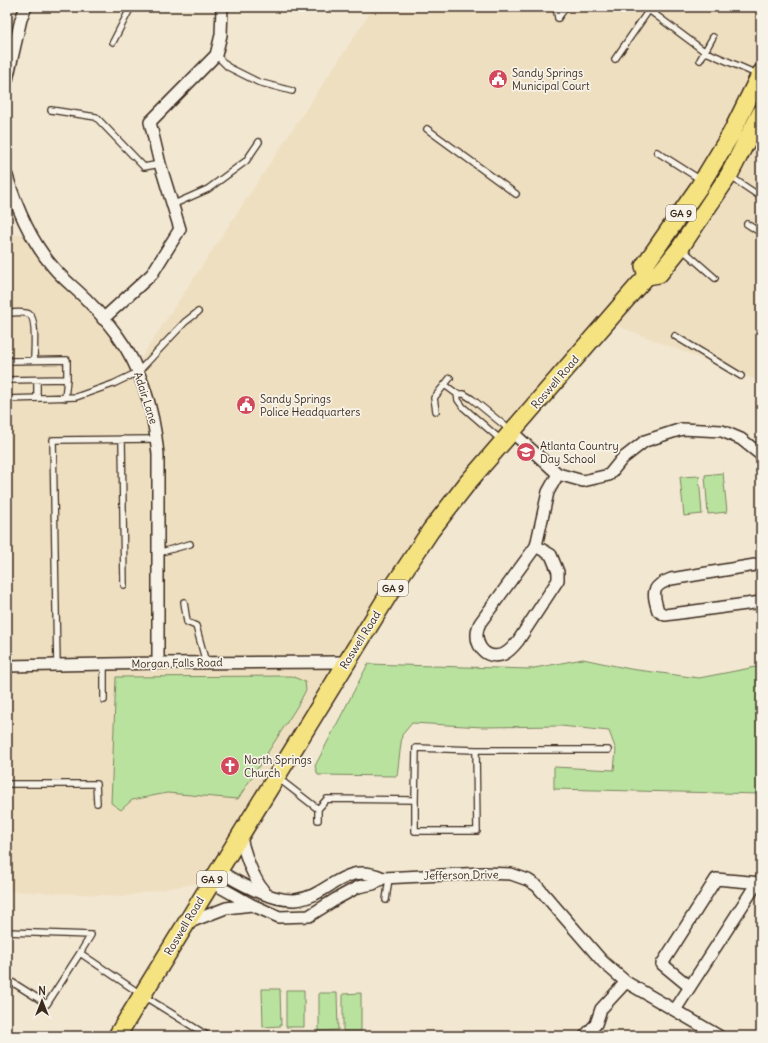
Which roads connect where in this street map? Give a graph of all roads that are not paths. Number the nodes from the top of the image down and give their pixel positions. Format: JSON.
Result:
{"nodes":[{"id":1,"x":26,"y":7,"type":"edge"},
{"id":2,"x":132,"y":7,"type":"edge"},
{"id":3,"x":222,"y":7,"type":"edge"},
{"id":4,"x":556,"y":7,"type":"edge"},
{"id":5,"x":566,"y":7,"type":"edge"},
{"id":6,"x":713,"y":37,"type":"dead end"},
{"id":7,"x":113,"y":42,"type":"dead end"},
{"id":8,"x":704,"y":51,"type":"junction"},
{"id":9,"x":216,"y":55,"type":"junction"},
{"id":10,"x":615,"y":59,"type":"dead end"},
{"id":11,"x":700,"y":60,"type":"dead end"},
{"id":12,"x":760,"y":74,"type":"edge"},
{"id":13,"x":7,"y":79,"type":"edge"},
{"id":14,"x":292,"y":91,"type":"dead end"},
{"id":15,"x":51,"y":110,"type":"dead end"},
{"id":16,"x":761,"y":113,"type":"edge"},
{"id":17,"x":427,"y":129,"type":"dead end"},
{"id":18,"x":259,"y":142,"type":"dead end"},
{"id":19,"x":657,"y":152,"type":"dead end"},
{"id":20,"x":160,"y":164,"type":"junction"},
{"id":21,"x":729,"y":175,"type":"junction"},
{"id":22,"x":7,"y":176,"type":"edge"},
{"id":23,"x":703,"y":181,"type":"junction"},
{"id":24,"x":516,"y":194,"type":"dead end"},
{"id":25,"x":761,"y":197,"type":"edge"},
{"id":26,"x":172,"y":205,"type":"junction"},
{"id":27,"x":747,"y":224,"type":"dead end"},
{"id":28,"x":761,"y":233,"type":"edge"},
{"id":29,"x":680,"y":248,"type":"junction"},
{"id":30,"x":647,"y":276,"type":"junction"},
{"id":31,"x":715,"y":278,"type":"dead end"},
{"id":32,"x":198,"y":312,"type":"dead end"},
{"id":33,"x":7,"y":313,"type":"edge"},
{"id":34,"x":104,"y":319,"type":"junction"},
{"id":35,"x":675,"y":336,"type":"dead end"},
{"id":36,"x":34,"y":360,"type":"junction"},
{"id":37,"x":7,"y":361,"type":"edge"},
{"id":38,"x":138,"y":372,"type":"junction"},
{"id":39,"x":741,"y":376,"type":"dead end"},
{"id":40,"x":450,"y":378,"type":"dead end"},
{"id":41,"x":67,"y":379,"type":"junction"},
{"id":42,"x":7,"y":380,"type":"edge"},
{"id":43,"x":36,"y":380,"type":"junction"},
{"id":44,"x":445,"y":385,"type":"junction"},
{"id":45,"x":457,"y":394,"type":"junction"},
{"id":46,"x":37,"y":398,"type":"junction"},
{"id":47,"x":65,"y":398,"type":"junction"},
{"id":48,"x":7,"y":399,"type":"edge"},
{"id":49,"x":436,"y":412,"type":"dead end"},
{"id":50,"x":507,"y":437,"type":"junction"},
{"id":51,"x":122,"y":439,"type":"junction"},
{"id":52,"x":157,"y":439,"type":"junction"},
{"id":53,"x":761,"y":455,"type":"edge"},
{"id":54,"x":558,"y":474,"type":"junction"},
{"id":55,"x":7,"y":492,"type":"edge"},
{"id":56,"x":7,"y":502,"type":"edge"},
{"id":57,"x":190,"y":544,"type":"dead end"},
{"id":58,"x":536,"y":546,"type":"junction"},
{"id":59,"x":158,"y":553,"type":"junction"},
{"id":60,"x":761,"y":564,"type":"edge"},
{"id":61,"x":124,"y":585,"type":"dead end"},
{"id":62,"x":184,"y":602,"type":"dead end"},
{"id":63,"x":761,"y":602,"type":"edge"},
{"id":64,"x":347,"y":662,"type":"junction"},
{"id":65,"x":158,"y":663,"type":"junction"},
{"id":66,"x":206,"y":663,"type":"junction"},
{"id":67,"x":104,"y":664,"type":"junction"},
{"id":68,"x":57,"y":665,"type":"junction"},
{"id":69,"x":7,"y":666,"type":"edge"},
{"id":70,"x":104,"y":700,"type":"dead end"},
{"id":71,"x":476,"y":750,"type":"junction"},
{"id":72,"x":608,"y":750,"type":"dead end"},
{"id":73,"x":276,"y":777,"type":"junction"},
{"id":74,"x":7,"y":784,"type":"edge"},
{"id":75,"x":415,"y":800,"type":"junction"},
{"id":76,"x":97,"y":803,"type":"dead end"},
{"id":77,"x":318,"y":809,"type":"junction"},
{"id":78,"x":318,"y":820,"type":"dead end"},
{"id":79,"x":240,"y":834,"type":"junction"},
{"id":80,"x":214,"y":876,"type":"junction"},
{"id":81,"x":386,"y":878,"type":"junction"},
{"id":82,"x":759,"y":883,"type":"edge"},
{"id":83,"x":266,"y":894,"type":"junction"},
{"id":84,"x":386,"y":900,"type":"dead end"},
{"id":85,"x":252,"y":905,"type":"junction"},
{"id":86,"x":185,"y":924,"type":"junction"},
{"id":87,"x":7,"y":932,"type":"edge"},
{"id":88,"x":80,"y":953,"type":"junction"},
{"id":89,"x":7,"y":979,"type":"edge"},
{"id":90,"x":626,"y":982,"type":"junction"},
{"id":91,"x":690,"y":987,"type":"junction"},
{"id":92,"x":142,"y":995,"type":"junction"},
{"id":93,"x":675,"y":1010,"type":"junction"},
{"id":94,"x":117,"y":1036,"type":"edge"},
{"id":95,"x":208,"y":1036,"type":"edge"},
{"id":96,"x":585,"y":1036,"type":"edge"},
{"id":97,"x":719,"y":1036,"type":"edge"}],
"edges":[{"from":1,"to":13,"type":"street"},
{"from":2,"to":7,"type":"lane"},
{"from":3,"to":9,"type":"street"},
{"from":4,"to":5,"type":"lane"},
{"from":6,"to":8,"type":"lane"},
{"from":8,"to":10,"type":"lane"},
{"from":8,"to":11,"type":"lane"},
{"from":8,"to":12,"type":"lane"},
{"from":9,"to":14,"type":"lane"},
{"from":9,"to":20,"type":"street"},
{"from":12,"to":23,"type":"main road","number":"GA 9"},
{"from":15,"to":20,"type":"lane"},
{"from":16,"to":21,"type":"main road","name":"Roswell Road","number":"GA 9"},
{"from":17,"to":24,"type":"lane"},
{"from":18,"to":26,"type":"lane"},
{"from":19,"to":23,"type":"lane"},
{"from":20,"to":26,"type":"street"},
{"from":21,"to":25,"type":"lane"},
{"from":21,"to":29,"type":"main road","name":"Roswell Road","number":"GA 9"},
{"from":22,"to":34,"type":"street","name":"Adair Lane"},
{"from":23,"to":30,"type":"main road","number":"GA 9"},
{"from":26,"to":34,"type":"street"},
{"from":27,"to":28,"type":"lane"},
{"from":29,"to":30,"type":"main road","name":"Roswell Road","number":"GA 9"},
{"from":29,"to":31,"type":"lane"},
{"from":30,"to":50,"type":"main road","name":"Roswell Road","number":"GA 9"},
{"from":32,"to":38,"type":"lane"},
{"from":33,"to":36,"type":"lane"},
{"from":34,"to":38,"type":"street","name":"Adair Lane"},
{"from":35,"to":39,"type":"lane"},
{"from":36,"to":37,"type":"lane"},
{"from":36,"to":41,"type":"lane"},
{"from":38,"to":47,"type":"lane"},
{"from":38,"to":52,"type":"street","name":"Adair Lane"},
{"from":40,"to":44,"type":"lane"},
{"from":41,"to":43,"type":"lane"},
{"from":41,"to":47,"type":"lane"},
{"from":42,"to":43,"type":"lane"},
{"from":43,"to":46,"type":"lane"},
{"from":44,"to":45,"type":"lane"},
{"from":44,"to":49,"type":"lane"},
{"from":45,"to":50,"type":"lane"},
{"from":45,"to":50,"type":"lane"},
{"from":46,"to":47,"type":"lane"},
{"from":46,"to":48,"type":"lane"},
{"from":50,"to":54,"type":"street"},
{"from":50,"to":64,"type":"main road","name":"Roswell Road","number":"GA 9"},
{"from":51,"to":52,"type":"lane"},
{"from":51,"to":61,"type":"lane"},
{"from":51,"to":68,"type":"lane"},
{"from":52,"to":59,"type":"street","name":"Adair Lane"},
{"from":53,"to":54,"type":"street"},
{"from":54,"to":58,"type":"street"},
{"from":55,"to":56,"type":"lane"},
{"from":57,"to":59,"type":"lane"},
{"from":58,"to":58,"type":"street"},
{"from":59,"to":65,"type":"street","name":"Adair Lane"},
{"from":60,"to":63,"type":"street"},
{"from":62,"to":66,"type":"lane"},
{"from":64,"to":66,"type":"street","name":"Morgan Falls Road"},
{"from":64,"to":73,"type":"main road","name":"Roswell Road","number":"GA 9"},
{"from":65,"to":66,"type":"street","name":"Morgan Falls Road"},
{"from":65,"to":67,"type":"street","name":"Morgan Falls Road"},
{"from":67,"to":68,"type":"street","name":"Morgan Falls Road"},
{"from":67,"to":70,"type":"lane"},
{"from":68,"to":69,"type":"street","name":"Morgan Falls Road"},
{"from":71,"to":72,"type":"lane"},
{"from":71,"to":75,"type":"lane"},
{"from":71,"to":75,"type":"lane"},
{"from":73,"to":77,"type":"lane"},
{"from":73,"to":79,"type":"main road","name":"Roswell Road","number":"GA 9"},
{"from":74,"to":76,"type":"lane"},
{"from":75,"to":77,"type":"lane"},
{"from":77,"to":78,"type":"lane"},
{"from":79,"to":80,"type":"main road","name":"Roswell Road","number":"GA 9"},
{"from":79,"to":83,"type":"street"},
{"from":80,"to":83,"type":"street","name":"Jefferson Drive"},
{"from":80,"to":85,"type":"street","name":"Jefferson Drive"},
{"from":80,"to":86,"type":"main road","name":"Roswell Road","number":"GA 9"},
{"from":81,"to":83,"type":"street","name":"Jefferson Drive"},
{"from":81,"to":84,"type":"lane"},
{"from":81,"to":85,"type":"street","name":"Jefferson Drive"},
{"from":81,"to":90,"type":"street","name":"Jefferson Drive"},
{"from":82,"to":91,"type":"street"},
{"from":82,"to":91,"type":"street"},
{"from":85,"to":86,"type":"street"},
{"from":86,"to":92,"type":"main road","name":"Roswell Road","number":"GA 9"},
{"from":87,"to":88,"type":"lane"},
{"from":88,"to":89,"type":"lane"},
{"from":88,"to":92,"type":"lane"},
{"from":90,"to":93,"type":"street"},
{"from":90,"to":96,"type":"street"},
{"from":91,"to":93,"type":"street"},
{"from":92,"to":94,"type":"main road","name":"Roswell Road","number":"GA 9"},
{"from":92,"to":95,"type":"lane"},
{"from":93,"to":97,"type":"street"}]}
